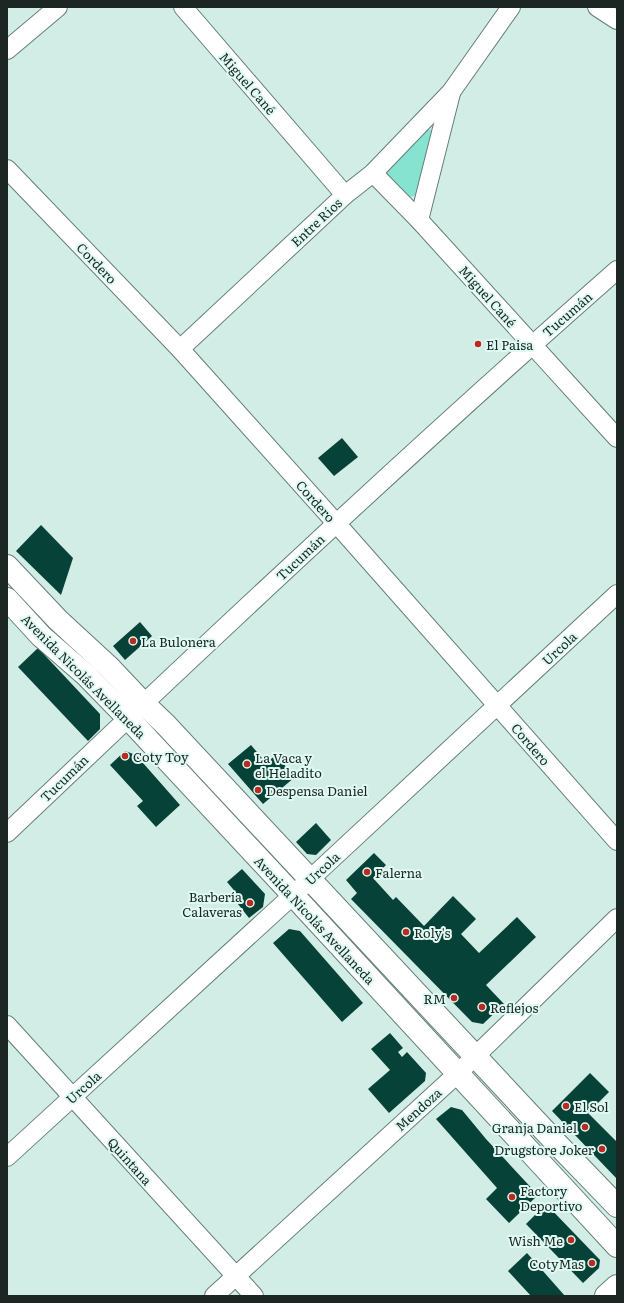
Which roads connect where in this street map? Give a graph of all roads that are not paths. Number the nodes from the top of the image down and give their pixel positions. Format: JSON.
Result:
{"nodes":[{"id":1,"x":58,"y":7,"type":"edge"},
{"id":2,"x":182,"y":7,"type":"edge"},
{"id":3,"x":511,"y":7,"type":"edge"},
{"id":4,"x":597,"y":7,"type":"edge"},
{"id":5,"x":617,"y":20,"type":"edge"},
{"id":6,"x":7,"y":50,"type":"edge"},
{"id":7,"x":451,"y":92,"type":"junction"},
{"id":8,"x":7,"y":169,"type":"edge"},
{"id":9,"x":373,"y":173,"type":"junction"},
{"id":10,"x":345,"y":195,"type":"junction"},
{"id":11,"x":419,"y":220,"type":"junction"},
{"id":12,"x":617,"y":270,"type":"edge"},
{"id":13,"x":532,"y":345,"type":"junction"},
{"id":14,"x":180,"y":349,"type":"junction"},
{"id":15,"x":617,"y":438,"type":"edge"},
{"id":16,"x":336,"y":523,"type":"junction"},
{"id":17,"x":7,"y":566,"type":"edge"},
{"id":18,"x":617,"y":594,"type":"edge"},
{"id":19,"x":7,"y":599,"type":"edge"},
{"id":20,"x":143,"y":703,"type":"junction"},
{"id":21,"x":497,"y":706,"type":"junction"},
{"id":22,"x":128,"y":718,"type":"junction"},
{"id":23,"x":7,"y":833,"type":"edge"},
{"id":24,"x":617,"y":841,"type":"edge"},
{"id":25,"x":310,"y":879,"type":"junction"},
{"id":26,"x":293,"y":895,"type":"junction"},
{"id":27,"x":617,"y":918,"type":"edge"},
{"id":28,"x":7,"y":1025,"type":"edge"},
{"id":29,"x":475,"y":1056,"type":"junction"},
{"id":30,"x":457,"y":1074,"type":"junction"},
{"id":31,"x":72,"y":1097,"type":"junction"},
{"id":32,"x":7,"y":1157,"type":"edge"},
{"id":33,"x":617,"y":1206,"type":"edge"},
{"id":34,"x":617,"y":1246,"type":"edge"},
{"id":35,"x":235,"y":1276,"type":"junction"},
{"id":36,"x":617,"y":1286,"type":"edge"},
{"id":37,"x":214,"y":1296,"type":"edge"},
{"id":38,"x":254,"y":1296,"type":"edge"},
{"id":39,"x":606,"y":1296,"type":"edge"}],
"edges":[{"from":1,"to":6,"type":"street"},
{"from":2,"to":10,"type":"street","name":"Miguel Cané"},
{"from":3,"to":7,"type":"street","name":"Entre Ríos"},
{"from":4,"to":5,"type":"street"},
{"from":7,"to":9,"type":"street","name":"Entre Ríos"},
{"from":7,"to":11,"type":"street","name":"Entre Ríos"},
{"from":8,"to":14,"type":"street","name":"Cordero"},
{"from":9,"to":10,"type":"street","name":"Entre Ríos"},
{"from":9,"to":11,"type":"street","name":"Miguel Cané"},
{"from":10,"to":14,"type":"street","name":"Entre Ríos"},
{"from":11,"to":13,"type":"street","name":"Miguel Cané"},
{"from":12,"to":13,"type":"street","name":"Tucumán"},
{"from":13,"to":15,"type":"street","name":"Miguel Cané"},
{"from":13,"to":16,"type":"street","name":"Tucumán"},
{"from":14,"to":16,"type":"street","name":"Cordero"},
{"from":16,"to":20,"type":"street","name":"Tucumán"},
{"from":16,"to":21,"type":"street","name":"Cordero"},
{"from":17,"to":20,"type":"main road","name":"Avenida Nicolás Avellaneda"},
{"from":18,"to":21,"type":"street","name":"Urcola"},
{"from":19,"to":22,"type":"main road","name":"Avenida Nicolás Avellaneda"},
{"from":20,"to":22,"type":"street","name":"Tucumán"},
{"from":20,"to":25,"type":"main road","name":"Avenida Nicolás Avellaneda"},
{"from":21,"to":24,"type":"street","name":"Cordero"},
{"from":21,"to":25,"type":"street","name":"Urcola"},
{"from":22,"to":23,"type":"street","name":"Tucumán"},
{"from":22,"to":26,"type":"main road","name":"Avenida Nicolás Avellaneda"},
{"from":25,"to":26,"type":"street","name":"Urcola"},
{"from":25,"to":29,"type":"main road","name":"Avenida Nicolás Avellaneda"},
{"from":26,"to":30,"type":"main road","name":"Avenida Nicolás Avellaneda"},
{"from":26,"to":31,"type":"street","name":"Urcola"},
{"from":27,"to":29,"type":"street","name":"Mendoza"},
{"from":28,"to":31,"type":"street","name":"Quintana"},
{"from":29,"to":30,"type":"street","name":"Mendoza"},
{"from":29,"to":33,"type":"main road","name":"Avenida Nicolás Avellaneda"},
{"from":30,"to":34,"type":"main road","name":"Avenida Nicolás Avellaneda"},
{"from":30,"to":35,"type":"street","name":"Mendoza"},
{"from":31,"to":32,"type":"street","name":"Urcola"},
{"from":31,"to":35,"type":"street","name":"Quintana"},
{"from":35,"to":37,"type":"street","name":"Mendoza"},
{"from":35,"to":38,"type":"street","name":"Quintana"},
{"from":36,"to":39,"type":"main road"}]}
